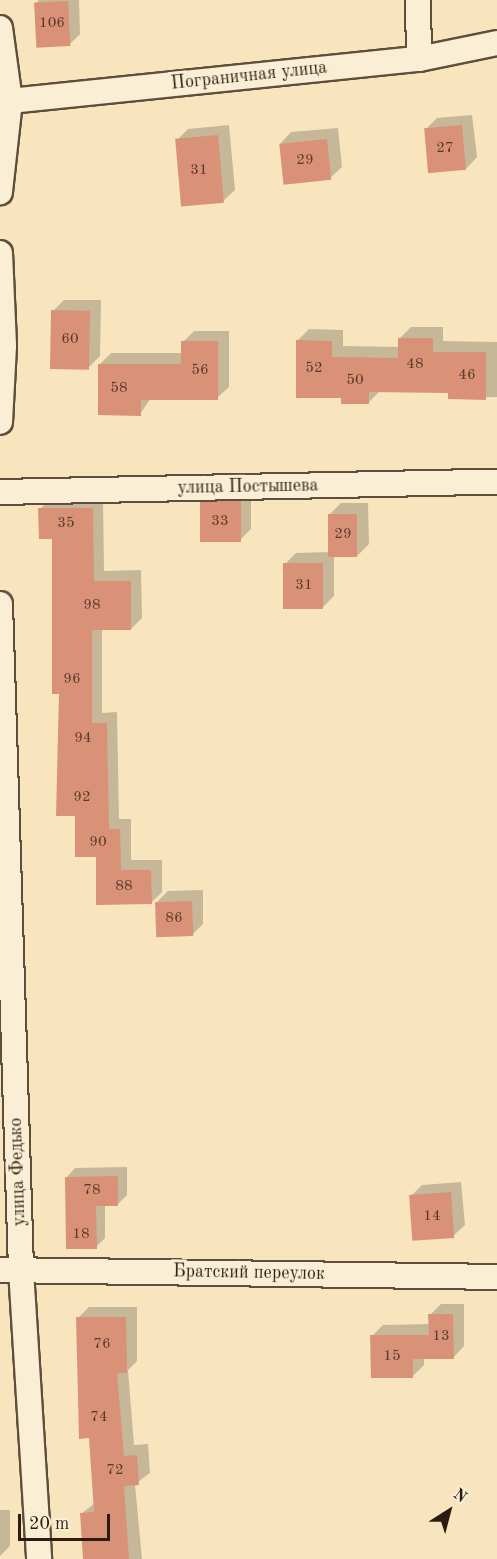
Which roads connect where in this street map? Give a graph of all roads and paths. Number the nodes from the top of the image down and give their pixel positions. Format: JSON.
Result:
{"nodes":[{"id":1,"x":418,"y":0,"type":"edge"},
{"id":2,"x":0,"y":28,"type":"edge"},
{"id":3,"x":497,"y":43,"type":"edge"},
{"id":4,"x":419,"y":59,"type":"junction"},
{"id":5,"x":5,"y":101,"type":"edge"},
{"id":6,"x":0,"y":192,"type":"edge"},
{"id":7,"x":0,"y":253,"type":"edge"},
{"id":8,"x":0,"y":422,"type":"edge"},
{"id":9,"x":497,"y":482,"type":"edge"},
{"id":10,"x":0,"y":492,"type":"edge"},
{"id":11,"x":0,"y":604,"type":"edge"},
{"id":12,"x":11,"y":1270,"type":"edge"},
{"id":13,"x":497,"y":1277,"type":"edge"},
{"id":14,"x":39,"y":1559,"type":"edge"}],
"edges":[{"from":1,"to":4,"type":"street"},
{"from":2,"to":5,"type":"street"},
{"from":3,"to":4,"type":"street","name":"Пограничная улица"},
{"from":4,"to":5,"type":"street","name":"Пограничная улица"},
{"from":5,"to":6,"type":"street"},
{"from":7,"to":8,"type":"street"},
{"from":9,"to":10,"type":"street","name":"улица Постышева"},
{"from":11,"to":12,"type":"street","name":"улица Федько"},
{"from":12,"to":13,"type":"street","name":"Братский переулок"},
{"from":12,"to":14,"type":"street","name":"улица Федько"}]}
